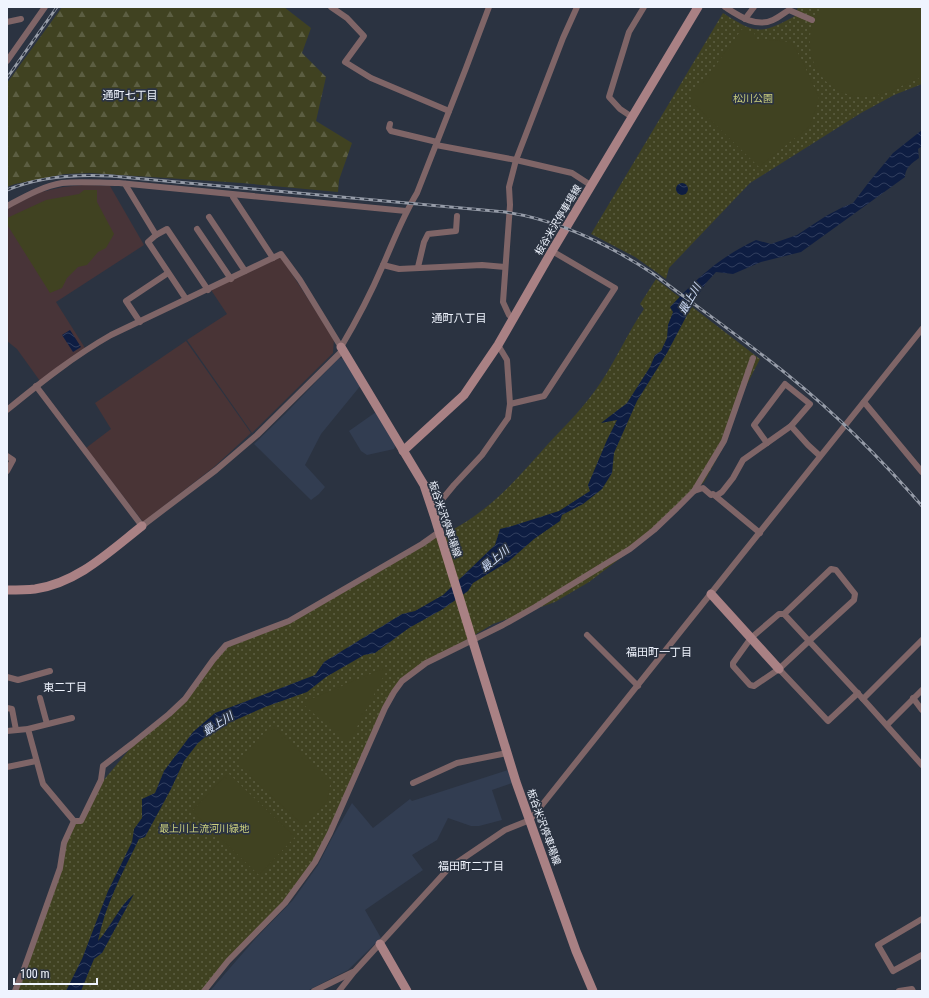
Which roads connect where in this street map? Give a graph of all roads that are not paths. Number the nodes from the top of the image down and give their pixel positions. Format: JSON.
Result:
{"nodes":[{"id":1,"x":45,"y":7,"type":"edge"},
{"id":2,"x":331,"y":7,"type":"edge"},
{"id":3,"x":489,"y":7,"type":"edge"},
{"id":4,"x":577,"y":7,"type":"edge"},
{"id":5,"x":644,"y":7,"type":"edge"},
{"id":6,"x":698,"y":7,"type":"edge"},
{"id":7,"x":725,"y":7,"type":"edge"},
{"id":8,"x":754,"y":7,"type":"edge"},
{"id":9,"x":21,"y":19,"type":"dead end"},
{"id":10,"x":745,"y":19,"type":"junction"},
{"id":11,"x":812,"y":20,"type":"dead end"},
{"id":12,"x":7,"y":22,"type":"edge"},
{"id":13,"x":7,"y":61,"type":"edge"},
{"id":14,"x":449,"y":111,"type":"junction"},
{"id":15,"x":632,"y":117,"type":"junction"},
{"id":16,"x":390,"y":124,"type":"dead end"},
{"id":17,"x":436,"y":144,"type":"junction"},
{"id":18,"x":516,"y":160,"type":"junction"},
{"id":19,"x":125,"y":184,"type":"junction"},
{"id":20,"x":592,"y":186,"type":"junction"},
{"id":21,"x":233,"y":197,"type":"dead end"},
{"id":22,"x":7,"y":206,"type":"edge"},
{"id":23,"x":406,"y":211,"type":"junction"},
{"id":24,"x":457,"y":216,"type":"dead end"},
{"id":25,"x":208,"y":217,"type":"dead end"},
{"id":26,"x":197,"y":229,"type":"dead end"},
{"id":27,"x":156,"y":235,"type":"junction"},
{"id":28,"x":552,"y":251,"type":"junction"},
{"id":29,"x":273,"y":258,"type":"junction"},
{"id":30,"x":383,"y":265,"type":"junction"},
{"id":31,"x":418,"y":267,"type":"junction"},
{"id":32,"x":505,"y":267,"type":"junction"},
{"id":33,"x":245,"y":271,"type":"junction"},
{"id":34,"x":168,"y":273,"type":"junction"},
{"id":35,"x":231,"y":279,"type":"junction"},
{"id":36,"x":208,"y":290,"type":"junction"},
{"id":37,"x":186,"y":299,"type":"junction"},
{"id":38,"x":514,"y":319,"type":"junction"},
{"id":39,"x":140,"y":322,"type":"junction"},
{"id":40,"x":922,"y":329,"type":"edge"},
{"id":41,"x":498,"y":345,"type":"junction"},
{"id":42,"x":342,"y":348,"type":"junction"},
{"id":43,"x":753,"y":358,"type":"dead end"},
{"id":44,"x":36,"y":386,"type":"junction"},
{"id":45,"x":864,"y":402,"type":"junction"},
{"id":46,"x":510,"y":404,"type":"junction"},
{"id":47,"x":7,"y":410,"type":"edge"},
{"id":48,"x":791,"y":426,"type":"junction"},
{"id":49,"x":767,"y":443,"type":"junction"},
{"id":50,"x":403,"y":451,"type":"junction"},
{"id":51,"x":7,"y":456,"type":"edge"},
{"id":52,"x":820,"y":456,"type":"junction"},
{"id":53,"x":7,"y":471,"type":"edge"},
{"id":54,"x":922,"y":472,"type":"edge"},
{"id":55,"x":694,"y":491,"type":"junction"},
{"id":56,"x":716,"y":496,"type":"junction"},
{"id":57,"x":434,"y":515,"type":"junction"},
{"id":58,"x":142,"y":526,"type":"junction"},
{"id":59,"x":760,"y":533,"type":"junction"},
{"id":60,"x":440,"y":535,"type":"junction"},
{"id":61,"x":7,"y":590,"type":"edge"},
{"id":62,"x":711,"y":594,"type":"junction"},
{"id":63,"x":784,"y":614,"type":"junction"},
{"id":64,"x":587,"y":635,"type":"dead end"},
{"id":65,"x":472,"y":637,"type":"junction"},
{"id":66,"x":751,"y":638,"type":"junction"},
{"id":67,"x":922,"y":640,"type":"edge"},
{"id":68,"x":809,"y":641,"type":"junction"},
{"id":69,"x":779,"y":669,"type":"junction"},
{"id":70,"x":50,"y":670,"type":"dead end"},
{"id":71,"x":7,"y":677,"type":"edge"},
{"id":72,"x":638,"y":686,"type":"junction"},
{"id":73,"x":922,"y":690,"type":"edge"},
{"id":74,"x":858,"y":693,"type":"junction"},
{"id":75,"x":40,"y":698,"type":"dead end"},
{"id":76,"x":913,"y":698,"type":"junction"},
{"id":77,"x":864,"y":699,"type":"junction"},
{"id":78,"x":7,"y":708,"type":"edge"},
{"id":79,"x":922,"y":710,"type":"edge"},
{"id":80,"x":72,"y":718,"type":"dead end"},
{"id":81,"x":47,"y":724,"type":"junction"},
{"id":82,"x":887,"y":725,"type":"junction"},
{"id":83,"x":28,"y":729,"type":"junction"},
{"id":84,"x":16,"y":730,"type":"junction"},
{"id":85,"x":7,"y":731,"type":"edge"},
{"id":86,"x":507,"y":753,"type":"junction"},
{"id":87,"x":36,"y":761,"type":"junction"},
{"id":88,"x":921,"y":762,"type":"edge"},
{"id":89,"x":7,"y":767,"type":"edge"},
{"id":90,"x":413,"y":783,"type":"dead end"},
{"id":91,"x":530,"y":820,"type":"junction"},
{"id":92,"x":74,"y":821,"type":"junction"},
{"id":93,"x":922,"y":919,"type":"edge"},
{"id":94,"x":380,"y":944,"type":"junction"},
{"id":95,"x":922,"y":955,"type":"edge"},
{"id":96,"x":354,"y":972,"type":"junction"},
{"id":97,"x":15,"y":991,"type":"edge"},
{"id":98,"x":204,"y":991,"type":"edge"},
{"id":99,"x":314,"y":991,"type":"edge"},
{"id":100,"x":339,"y":991,"type":"edge"},
{"id":101,"x":407,"y":991,"type":"edge"},
{"id":102,"x":593,"y":991,"type":"edge"},
{"id":103,"x":899,"y":991,"type":"edge"},
{"id":104,"x":913,"y":991,"type":"edge"}],
"edges":[{"from":1,"to":13,"type":"street"},
{"from":2,"to":14,"type":"street"},
{"from":3,"to":14,"type":"street"},
{"from":4,"to":18,"type":"street"},
{"from":5,"to":15,"type":"street"},
{"from":6,"to":15,"type":"main road","name":"板谷米沢停車場線"},
{"from":7,"to":10,"type":"street"},
{"from":8,"to":10,"type":"street"},
{"from":9,"to":12,"type":"street"},
{"from":10,"to":11,"type":"street"},
{"from":14,"to":17,"type":"street"},
{"from":15,"to":20,"type":"main road","name":"板谷米沢停車場線"},
{"from":16,"to":17,"type":"street"},
{"from":17,"to":18,"type":"street"},
{"from":17,"to":23,"type":"street"},
{"from":18,"to":20,"type":"street"},
{"from":18,"to":32,"type":"street"},
{"from":19,"to":22,"type":"street"},
{"from":19,"to":23,"type":"street"},
{"from":19,"to":27,"type":"street"},
{"from":20,"to":28,"type":"main road","name":"板谷米沢停車場線"},
{"from":21,"to":29,"type":"street"},
{"from":23,"to":30,"type":"street"},
{"from":24,"to":31,"type":"street"},
{"from":25,"to":33,"type":"street"},
{"from":26,"to":35,"type":"street"},
{"from":27,"to":34,"type":"street"},
{"from":27,"to":36,"type":"street"},
{"from":28,"to":38,"type":"main road","name":"板谷米沢停車場線"},
{"from":28,"to":46,"type":"street"},
{"from":29,"to":33,"type":"street"},
{"from":29,"to":42,"type":"street"},
{"from":30,"to":31,"type":"street"},
{"from":30,"to":42,"type":"street"},
{"from":31,"to":32,"type":"street"},
{"from":32,"to":38,"type":"street"},
{"from":33,"to":35,"type":"street"},
{"from":34,"to":37,"type":"street"},
{"from":34,"to":39,"type":"street"},
{"from":35,"to":36,"type":"street"},
{"from":36,"to":37,"type":"street"},
{"from":37,"to":39,"type":"street"},
{"from":38,"to":41,"type":"main road","name":"板谷米沢停車場線"},
{"from":39,"to":44,"type":"street"},
{"from":40,"to":45,"type":"street"},
{"from":41,"to":46,"type":"street"},
{"from":41,"to":50,"type":"main road","name":"板谷米沢停車場線"},
{"from":42,"to":50,"type":"main road"},
{"from":42,"to":58,"type":"street"},
{"from":43,"to":55,"type":"street"},
{"from":44,"to":47,"type":"street"},
{"from":44,"to":58,"type":"street"},
{"from":45,"to":52,"type":"street"},
{"from":45,"to":54,"type":"street"},
{"from":46,"to":57,"type":"street"},
{"from":48,"to":49,"type":"street"},
{"from":48,"to":49,"type":"street"},
{"from":48,"to":52,"type":"street"},
{"from":49,"to":56,"type":"street"},
{"from":50,"to":57,"type":"main road","name":"板谷米沢停車場線"},
{"from":51,"to":53,"type":"street"},
{"from":52,"to":59,"type":"street"},
{"from":55,"to":56,"type":"street"},
{"from":55,"to":65,"type":"street"},
{"from":56,"to":59,"type":"street"},
{"from":57,"to":60,"type":"main road","name":"板谷米沢停車場線"},
{"from":58,"to":61,"type":"main road"},
{"from":59,"to":62,"type":"street"},
{"from":60,"to":65,"type":"main road","name":"板谷米沢停車場線"},
{"from":60,"to":92,"type":"street"},
{"from":62,"to":66,"type":"main road"},
{"from":62,"to":72,"type":"street"},
{"from":63,"to":66,"type":"street"},
{"from":63,"to":68,"type":"street"},
{"from":63,"to":68,"type":"street"},
{"from":64,"to":72,"type":"street"},
{"from":65,"to":86,"type":"main road","name":"板谷米沢停車場線"},
{"from":65,"to":98,"type":"street"},
{"from":66,"to":69,"type":"main road"},
{"from":66,"to":69,"type":"street"},
{"from":67,"to":77,"type":"street"},
{"from":68,"to":69,"type":"street"},
{"from":68,"to":74,"type":"street"},
{"from":69,"to":74,"type":"street"},
{"from":70,"to":71,"type":"street"},
{"from":72,"to":91,"type":"street"},
{"from":73,"to":76,"type":"street"},
{"from":74,"to":77,"type":"street"},
{"from":75,"to":81,"type":"street"},
{"from":76,"to":79,"type":"street"},
{"from":76,"to":82,"type":"street"},
{"from":77,"to":82,"type":"street"},
{"from":78,"to":84,"type":"street"},
{"from":80,"to":81,"type":"street"},
{"from":81,"to":83,"type":"street"},
{"from":82,"to":88,"type":"street"},
{"from":83,"to":84,"type":"street"},
{"from":83,"to":87,"type":"street"},
{"from":84,"to":85,"type":"street"},
{"from":86,"to":90,"type":"street"},
{"from":86,"to":91,"type":"main road","name":"板谷米沢停車場線"},
{"from":87,"to":89,"type":"street"},
{"from":87,"to":92,"type":"street"},
{"from":91,"to":94,"type":"street"},
{"from":91,"to":102,"type":"main road","name":"板谷米沢停車場線"},
{"from":92,"to":97,"type":"street"},
{"from":93,"to":95,"type":"street"},
{"from":94,"to":96,"type":"street"},
{"from":94,"to":101,"type":"main road"},
{"from":96,"to":99,"type":"street"},
{"from":96,"to":100,"type":"street"},
{"from":103,"to":104,"type":"street"}]}
